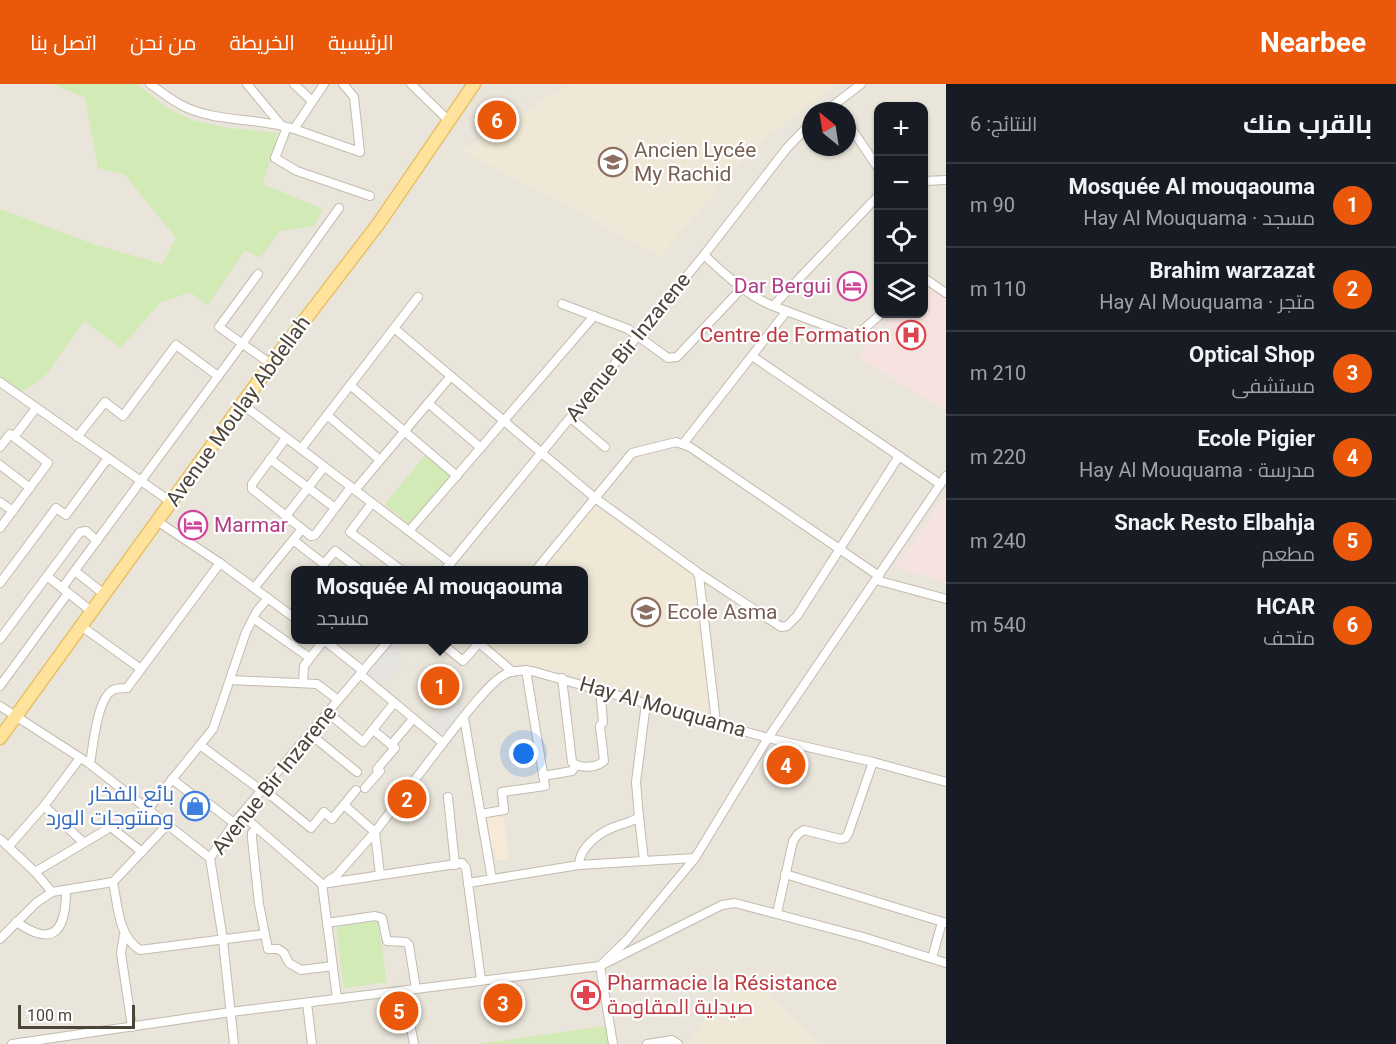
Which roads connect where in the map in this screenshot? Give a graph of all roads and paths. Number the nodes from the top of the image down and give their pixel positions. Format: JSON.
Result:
{"nodes":[{"id":1,"x":150,"y":84,"type":"edge"},
{"id":2,"x":247,"y":84,"type":"edge"},
{"id":3,"x":294,"y":84,"type":"edge"},
{"id":4,"x":324,"y":84,"type":"edge"},
{"id":5,"x":343,"y":84,"type":"edge"},
{"id":6,"x":411,"y":84,"type":"edge"},
{"id":7,"x":861,"y":84,"type":"edge"},
{"id":8,"x":471,"y":86,"type":"edge"},
{"id":9,"x":312,"y":101,"type":"junction"},
{"id":10,"x":842,"y":102,"type":"edge"},
{"id":11,"x":448,"y":120,"type":"junction"},
{"id":12,"x":287,"y":127,"type":"junction"},
{"id":13,"x":802,"y":132,"type":"edge"},
{"id":14,"x":856,"y":135,"type":"edge"},
{"id":15,"x":874,"y":161,"type":"edge"},
{"id":16,"x":946,"y":180,"type":"edge"},
{"id":17,"x":928,"y":182,"type":"edge"},
{"id":18,"x":370,"y":196,"type":"dead end"},
{"id":19,"x":874,"y":201,"type":"edge"},
{"id":20,"x":339,"y":208,"type":"dead end"},
{"id":21,"x":704,"y":255,"type":"junction"},
{"id":22,"x":258,"y":274,"type":"dead end"},
{"id":23,"x":928,"y":281,"type":"edge"},
{"id":24,"x":742,"y":288,"type":"junction"},
{"id":25,"x":946,"y":293,"type":"edge"},
{"id":26,"x":418,"y":297,"type":"dead end"},
{"id":27,"x":562,"y":304,"type":"dead end"},
{"id":28,"x":773,"y":306,"type":"junction"},
{"id":29,"x":786,"y":312,"type":"junction"},
{"id":30,"x":594,"y":315,"type":"junction"},
{"id":31,"x":876,"y":318,"type":"edge"},
{"id":32,"x":394,"y":328,"type":"junction"},
{"id":33,"x":638,"y":336,"type":"junction"},
{"id":34,"x":242,"y":344,"type":"junction"},
{"id":35,"x":752,"y":356,"type":"junction"},
{"id":36,"x":271,"y":364,"type":"junction"},
{"id":37,"x":218,"y":376,"type":"junction"},
{"id":38,"x":451,"y":376,"type":"junction"},
{"id":39,"x":1,"y":385,"type":"edge"},
{"id":40,"x":350,"y":385,"type":"junction"},
{"id":41,"x":428,"y":403,"type":"junction"},
{"id":42,"x":242,"y":404,"type":"junction"},
{"id":43,"x":36,"y":408,"type":"junction"},
{"id":44,"x":327,"y":415,"type":"junction"},
{"id":45,"x":571,"y":418,"type":"junction"},
{"id":46,"x":504,"y":421,"type":"junction"},
{"id":47,"x":405,"y":430,"type":"junction"},
{"id":48,"x":14,"y":437,"type":"junction"},
{"id":49,"x":77,"y":437,"type":"junction"},
{"id":50,"x":286,"y":438,"type":"junction"},
{"id":51,"x":683,"y":444,"type":"junction"},
{"id":52,"x":0,"y":447,"type":"edge"},
{"id":53,"x":605,"y":447,"type":"dead end"},
{"id":54,"x":481,"y":448,"type":"junction"},
{"id":55,"x":301,"y":449,"type":"junction"},
{"id":56,"x":542,"y":453,"type":"junction"},
{"id":57,"x":899,"y":456,"type":"junction"},
{"id":58,"x":108,"y":458,"type":"junction"},
{"id":59,"x":270,"y":459,"type":"junction"},
{"id":60,"x":380,"y":460,"type":"junction"},
{"id":61,"x":1,"y":467,"type":"edge"},
{"id":62,"x":324,"y":467,"type":"junction"},
{"id":63,"x":457,"y":476,"type":"junction"},
{"id":64,"x":946,"y":476,"type":"edge"},
{"id":65,"x":141,"y":481,"type":"junction"},
{"id":66,"x":940,"y":484,"type":"junction"},
{"id":67,"x":30,"y":488,"type":"junction"},
{"id":68,"x":308,"y":488,"type":"junction"},
{"id":69,"x":353,"y":488,"type":"junction"},
{"id":70,"x":595,"y":498,"type":"junction"},
{"id":71,"x":0,"y":502,"type":"edge"},
{"id":72,"x":171,"y":502,"type":"junction"},
{"id":73,"x":372,"y":503,"type":"junction"},
{"id":74,"x":335,"y":508,"type":"junction"},
{"id":75,"x":13,"y":511,"type":"junction"},
{"id":76,"x":286,"y":516,"type":"junction"},
{"id":77,"x":157,"y":520,"type":"junction"},
{"id":78,"x":0,"y":528,"type":"edge"},
{"id":79,"x":302,"y":529,"type":"junction"},
{"id":80,"x":409,"y":531,"type":"junction"},
{"id":81,"x":293,"y":540,"type":"junction"},
{"id":82,"x":97,"y":541,"type":"junction"},
{"id":83,"x":840,"y":549,"type":"junction"},
{"id":84,"x":220,"y":562,"type":"junction"},
{"id":85,"x":451,"y":563,"type":"junction"},
{"id":86,"x":355,"y":566,"type":"edge"},
{"id":87,"x":396,"y":566,"type":"edge"},
{"id":88,"x":448,"y":566,"type":"edge"},
{"id":89,"x":539,"y":566,"type":"edge"},
{"id":90,"x":75,"y":571,"type":"junction"},
{"id":91,"x":696,"y":571,"type":"junction"},
{"id":92,"x":47,"y":576,"type":"junction"},
{"id":93,"x":878,"y":578,"type":"junction"},
{"id":94,"x":0,"y":583,"type":"edge"},
{"id":95,"x":254,"y":588,"type":"junction"},
{"id":96,"x":65,"y":591,"type":"junction"},
{"id":97,"x":104,"y":594,"type":"junction"},
{"id":98,"x":268,"y":598,"type":"junction"},
{"id":99,"x":946,"y":599,"type":"edge"},
{"id":100,"x":92,"y":611,"type":"junction"},
{"id":101,"x":291,"y":615,"type":"edge"},
{"id":102,"x":253,"y":618,"type":"junction"},
{"id":103,"x":81,"y":626,"type":"junction"},
{"id":104,"x":0,"y":639,"type":"edge"},
{"id":105,"x":321,"y":644,"type":"edge"},
{"id":106,"x":329,"y":644,"type":"edge"},
{"id":107,"x":384,"y":644,"type":"edge"},
{"id":108,"x":443,"y":644,"type":"edge"},
{"id":109,"x":477,"y":644,"type":"edge"},
{"id":110,"x":482,"y":644,"type":"edge"},
{"id":111,"x":310,"y":658,"type":"junction"},
{"id":112,"x":141,"y":669,"type":"junction"},
{"id":113,"x":526,"y":670,"type":"junction"},
{"id":114,"x":361,"y":672,"type":"junction"},
{"id":115,"x":513,"y":672,"type":"junction"},
{"id":116,"x":562,"y":678,"type":"junction"},
{"id":117,"x":230,"y":680,"type":"junction"},
{"id":118,"x":303,"y":683,"type":"junction"},
{"id":119,"x":0,"y":686,"type":"edge"},
{"id":120,"x":600,"y":689,"type":"junction"},
{"id":121,"x":339,"y":700,"type":"junction"},
{"id":122,"x":394,"y":703,"type":"junction"},
{"id":123,"x":646,"y":703,"type":"junction"},
{"id":124,"x":0,"y":706,"type":"edge"},
{"id":125,"x":328,"y":712,"type":"junction"},
{"id":126,"x":15,"y":716,"type":"junction"},
{"id":127,"x":413,"y":718,"type":"junction"},
{"id":128,"x":464,"y":718,"type":"junction"},
{"id":129,"x":716,"y":722,"type":"junction"},
{"id":130,"x":373,"y":730,"type":"junction"},
{"id":131,"x":310,"y":734,"type":"junction"},
{"id":132,"x":0,"y":738,"type":"edge"},
{"id":133,"x":768,"y":738,"type":"junction"},
{"id":134,"x":442,"y":743,"type":"junction"},
{"id":135,"x":200,"y":745,"type":"junction"},
{"id":136,"x":391,"y":745,"type":"junction"},
{"id":137,"x":80,"y":758,"type":"junction"},
{"id":138,"x":873,"y":762,"type":"junction"},
{"id":139,"x":90,"y":764,"type":"junction"},
{"id":140,"x":576,"y":765,"type":"junction"},
{"id":141,"x":357,"y":772,"type":"dead end"},
{"id":142,"x":543,"y":776,"type":"junction"},
{"id":143,"x":172,"y":779,"type":"junction"},
{"id":144,"x":946,"y":782,"type":"edge"},
{"id":145,"x":263,"y":790,"type":"junction"},
{"id":146,"x":448,"y":797,"type":"dead end"},
{"id":147,"x":344,"y":805,"type":"junction"},
{"id":148,"x":44,"y":806,"type":"junction"},
{"id":149,"x":148,"y":809,"type":"junction"},
{"id":150,"x":481,"y":814,"type":"junction"},
{"id":151,"x":242,"y":815,"type":"junction"},
{"id":152,"x":639,"y":817,"type":"junction"},
{"id":153,"x":234,"y":824,"type":"junction"},
{"id":154,"x":167,"y":825,"type":"junction"},
{"id":155,"x":257,"y":828,"type":"junction"},
{"id":156,"x":375,"y":832,"type":"junction"},
{"id":157,"x":0,"y":839,"type":"edge"},
{"id":158,"x":83,"y":842,"type":"junction"},
{"id":159,"x":9,"y":846,"type":"junction"},
{"id":160,"x":142,"y":852,"type":"junction"},
{"id":161,"x":210,"y":858,"type":"junction"},
{"id":162,"x":695,"y":858,"type":"junction"},
{"id":163,"x":644,"y":861,"type":"junction"},
{"id":164,"x":455,"y":865,"type":"junction"},
{"id":165,"x":579,"y":865,"type":"junction"},
{"id":166,"x":35,"y":872,"type":"junction"},
{"id":167,"x":380,"y":874,"type":"junction"},
{"id":168,"x":785,"y":874,"type":"junction"},
{"id":169,"x":492,"y":879,"type":"junction"},
{"id":170,"x":113,"y":882,"type":"junction"},
{"id":171,"x":468,"y":883,"type":"junction"},
{"id":172,"x":322,"y":884,"type":"junction"},
{"id":173,"x":66,"y":891,"type":"junction"},
{"id":174,"x":52,"y":892,"type":"junction"},
{"id":175,"x":777,"y":913,"type":"junction"},
{"id":176,"x":16,"y":922,"type":"junction"},
{"id":177,"x":944,"y":922,"type":"edge"},
{"id":178,"x":327,"y":923,"type":"junction"},
{"id":179,"x":265,"y":934,"type":"junction"},
{"id":180,"x":124,"y":935,"type":"junction"},
{"id":181,"x":0,"y":939,"type":"edge"},
{"id":182,"x":223,"y":940,"type":"junction"},
{"id":183,"x":932,"y":958,"type":"junction"},
{"id":184,"x":946,"y":963,"type":"edge"},
{"id":185,"x":333,"y":966,"type":"junction"},
{"id":186,"x":600,"y":966,"type":"junction"},
{"id":187,"x":481,"y":980,"type":"junction"},
{"id":188,"x":416,"y":989,"type":"junction"},
{"id":189,"x":404,"y":991,"type":"junction"},
{"id":190,"x":337,"y":998,"type":"junction"},
{"id":191,"x":307,"y":1003,"type":"junction"},
{"id":192,"x":231,"y":1012,"type":"junction"},
{"id":193,"x":132,"y":1027,"type":"junction"},
{"id":194,"x":12,"y":1044,"type":"edge"},
{"id":195,"x":234,"y":1044,"type":"edge"},
{"id":196,"x":312,"y":1044,"type":"edge"},
{"id":197,"x":414,"y":1044,"type":"edge"},
{"id":198,"x":613,"y":1044,"type":"edge"},
{"id":199,"x":647,"y":1044,"type":"edge"},
{"id":200,"x":678,"y":1044,"type":"edge"}],
"edges":[{"from":1,"to":12,"type":"street"},
{"from":2,"to":12,"type":"street"},
{"from":3,"to":9,"type":"street"},
{"from":4,"to":9,"type":"street"},
{"from":5,"to":12,"type":"street"},
{"from":6,"to":11,"type":"street"},
{"from":7,"to":10,"type":"street"},
{"from":8,"to":11,"type":"main road","name":"Avenue Moulay Abdellah"},
{"from":9,"to":12,"type":"street"},
{"from":11,"to":36,"type":"main road","name":"Avenue Moulay Abdellah"},
{"from":12,"to":18,"type":"street"},
{"from":13,"to":21,"type":"street","name":"Avenue Bir Inzarene"},
{"from":14,"to":15,"type":"street"},
{"from":16,"to":17,"type":"street"},
{"from":19,"to":28,"type":"street"},
{"from":20,"to":34,"type":"street"},
{"from":21,"to":24,"type":"street"},
{"from":21,"to":33,"type":"street","name":"Avenue Bir Inzarene"},
{"from":22,"to":34,"type":"street"},
{"from":23,"to":25,"type":"street"},
{"from":24,"to":28,"type":"street"},
{"from":24,"to":33,"type":"street"},
{"from":26,"to":32,"type":"street"},
{"from":27,"to":30,"type":"street"},
{"from":28,"to":29,"type":"street"},
{"from":29,"to":31,"type":"street"},
{"from":29,"to":35,"type":"street"},
{"from":30,"to":33,"type":"street"},
{"from":30,"to":46,"type":"street"},
{"from":32,"to":38,"type":"street"},
{"from":32,"to":40,"type":"street"},
{"from":33,"to":45,"type":"street","name":"Avenue Bir Inzarene"},
{"from":34,"to":36,"type":"street"},
{"from":34,"to":37,"type":"street"},
{"from":35,"to":51,"type":"street"},
{"from":35,"to":57,"type":"street"},
{"from":36,"to":42,"type":"main road","name":"Avenue Moulay Abdellah"},
{"from":37,"to":49,"type":"street"},
{"from":37,"to":65,"type":"street"},
{"from":38,"to":41,"type":"street"},
{"from":38,"to":46,"type":"street"},
{"from":39,"to":43,"type":"street"},
{"from":40,"to":44,"type":"street"},
{"from":40,"to":47,"type":"street"},
{"from":41,"to":47,"type":"street"},
{"from":41,"to":54,"type":"street"},
{"from":42,"to":50,"type":"street"},
{"from":42,"to":72,"type":"main road","name":"Avenue Moulay Abdellah"},
{"from":43,"to":48,"type":"street"},
{"from":43,"to":49,"type":"street"},
{"from":44,"to":55,"type":"street"},
{"from":44,"to":60,"type":"street"},
{"from":45,"to":53,"type":"street"},
{"from":45,"to":56,"type":"street","name":"Avenue Bir Inzarene"},
{"from":46,"to":54,"type":"street"},
{"from":46,"to":56,"type":"street"},
{"from":47,"to":60,"type":"street"},
{"from":47,"to":63,"type":"street"},
{"from":48,"to":52,"type":"street"},
{"from":48,"to":67,"type":"street"},
{"from":49,"to":58,"type":"street"},
{"from":50,"to":55,"type":"street"},
{"from":50,"to":59,"type":"street"},
{"from":51,"to":70,"type":"street"},
{"from":51,"to":83,"type":"street"},
{"from":54,"to":63,"type":"street"},
{"from":55,"to":62,"type":"street"},
{"from":56,"to":70,"type":"street"},
{"from":56,"to":85,"type":"street","name":"Avenue Bir Inzarene"},
{"from":57,"to":66,"type":"street"},
{"from":57,"to":83,"type":"street"},
{"from":58,"to":65,"type":"street"},
{"from":58,"to":94,"type":"street"},
{"from":59,"to":68,"type":"street"},
{"from":59,"to":76,"type":"street"},
{"from":60,"to":69,"type":"street"},
{"from":61,"to":67,"type":"street"},
{"from":62,"to":68,"type":"street"},
{"from":62,"to":69,"type":"street"},
{"from":63,"to":80,"type":"street"},
{"from":64,"to":66,"type":"street"},
{"from":65,"to":72,"type":"street"},
{"from":65,"to":82,"type":"street"},
{"from":66,"to":93,"type":"street"},
{"from":67,"to":75,"type":"street"},
{"from":68,"to":74,"type":"street"},
{"from":68,"to":76,"type":"street"},
{"from":69,"to":73,"type":"street"},
{"from":69,"to":74,"type":"street"},
{"from":70,"to":89,"type":"street"},
{"from":70,"to":91,"type":"street"},
{"from":71,"to":75,"type":"street"},
{"from":72,"to":77,"type":"main road","name":"Avenue Moulay Abdellah"},
{"from":73,"to":80,"type":"street"},
{"from":73,"to":87,"type":"street"},
{"from":74,"to":79,"type":"street"},
{"from":75,"to":78,"type":"street"},
{"from":76,"to":79,"type":"street"},
{"from":77,"to":84,"type":"street"},
{"from":77,"to":97,"type":"main road","name":"Avenue Moulay Abdellah"},
{"from":79,"to":81,"type":"street"},
{"from":80,"to":85,"type":"street"},
{"from":81,"to":86,"type":"street"},
{"from":81,"to":95,"type":"street"},
{"from":82,"to":90,"type":"street"},
{"from":82,"to":92,"type":"street"},
{"from":83,"to":91,"type":"street"},
{"from":83,"to":93,"type":"street"},
{"from":84,"to":95,"type":"street"},
{"from":84,"to":112,"type":"street"},
{"from":85,"to":88,"type":"street","name":"Avenue Bir Inzarene"},
{"from":90,"to":96,"type":"street"},
{"from":90,"to":97,"type":"street"},
{"from":91,"to":129,"type":"street"},
{"from":92,"to":96,"type":"street"},
{"from":92,"to":104,"type":"street"},
{"from":93,"to":99,"type":"street"},
{"from":93,"to":133,"type":"street"},
{"from":95,"to":98,"type":"street"},
{"from":96,"to":100,"type":"street"},
{"from":96,"to":119,"type":"street"},
{"from":97,"to":100,"type":"main road","name":"Avenue Moulay Abdellah"},
{"from":98,"to":101,"type":"street"},
{"from":98,"to":102,"type":"street"},
{"from":100,"to":103,"type":"main road","name":"Avenue Moulay Abdellah"},
{"from":102,"to":111,"type":"street"},
{"from":102,"to":117,"type":"street"},
{"from":103,"to":112,"type":"street"},
{"from":103,"to":126,"type":"main road","name":"Avenue Moulay Abdellah"},
{"from":105,"to":111,"type":"street"},
{"from":106,"to":114,"type":"street"},
{"from":107,"to":114,"type":"street","name":"Avenue Bir Inzarene"},
{"from":108,"to":109,"type":"street"},
{"from":110,"to":115,"type":"street"},
{"from":111,"to":118,"type":"street"},
{"from":112,"to":139,"type":"street"},
{"from":113,"to":115,"type":"street","name":"Hay Al Mouquama"},
{"from":113,"to":116,"type":"street","name":"Hay Al Mouquama"},
{"from":113,"to":142,"type":"street"},
{"from":114,"to":121,"type":"street","name":"Avenue Bir Inzarene"},
{"from":114,"to":122,"type":"street"},
{"from":115,"to":128,"type":"street","name":"Hay Al Mouquama"},
{"from":116,"to":120,"type":"street","name":"Hay Al Mouquama"},
{"from":116,"to":140,"type":"street"},
{"from":117,"to":118,"type":"street"},
{"from":117,"to":135,"type":"street"},
{"from":118,"to":121,"type":"street"},
{"from":120,"to":123,"type":"street","name":"Hay Al Mouquama"},
{"from":120,"to":140,"type":"street"},
{"from":121,"to":125,"type":"street","name":"Avenue Bir Inzarene"},
{"from":122,"to":127,"type":"street"},
{"from":122,"to":130,"type":"street"},
{"from":123,"to":129,"type":"street","name":"Hay Al Mouquama"},
{"from":123,"to":152,"type":"street"},
{"from":124,"to":126,"type":"street"},
{"from":125,"to":130,"type":"street"},
{"from":125,"to":131,"type":"street","name":"Avenue Bir Inzarene"},
{"from":126,"to":132,"type":"main road","name":"Avenue Moulay Abdellah"},
{"from":126,"to":137,"type":"street"},
{"from":127,"to":134,"type":"street"},
{"from":127,"to":136,"type":"street"},
{"from":128,"to":134,"type":"street","name":"Hay Al Mouquama"},
{"from":128,"to":150,"type":"street"},
{"from":129,"to":133,"type":"street","name":"Hay Al Mouquama"},
{"from":130,"to":136,"type":"street"},
{"from":131,"to":141,"type":"street"},
{"from":131,"to":145,"type":"street","name":"Avenue Bir Inzarene"},
{"from":133,"to":138,"type":"street","name":"Hay Al Mouquama"},
{"from":133,"to":162,"type":"street"},
{"from":134,"to":156,"type":"street","name":"Hay Al Mouquama"},
{"from":135,"to":143,"type":"street"},
{"from":135,"to":145,"type":"street"},
{"from":136,"to":147,"type":"street"},
{"from":137,"to":139,"type":"street"},
{"from":137,"to":148,"type":"street"},
{"from":138,"to":144,"type":"street","name":"Hay Al Mouquama"},
{"from":138,"to":168,"type":"street"},
{"from":139,"to":149,"type":"street"},
{"from":140,"to":142,"type":"street"},
{"from":142,"to":150,"type":"street"},
{"from":143,"to":149,"type":"street"},
{"from":143,"to":153,"type":"street"},
{"from":145,"to":147,"type":"street"},
{"from":145,"to":151,"type":"street","name":"Avenue Bir Inzarene"},
{"from":146,"to":164,"type":"street"},
{"from":147,"to":156,"type":"street"},
{"from":148,"to":158,"type":"street"},
{"from":148,"to":159,"type":"street"},
{"from":149,"to":154,"type":"street"},
{"from":150,"to":169,"type":"street"},
{"from":151,"to":153,"type":"street","name":"Avenue Bir Inzarene"},
{"from":151,"to":155,"type":"street"},
{"from":152,"to":163,"type":"street"},
{"from":152,"to":165,"type":"street"},
{"from":153,"to":161,"type":"street","name":"Avenue Bir Inzarene"},
{"from":154,"to":160,"type":"street"},
{"from":154,"to":161,"type":"street"},
{"from":155,"to":172,"type":"street"},
{"from":155,"to":179,"type":"street"},
{"from":156,"to":167,"type":"street"},
{"from":156,"to":172,"type":"street","name":"Hay Al Mouquama"},
{"from":157,"to":159,"type":"street"},
{"from":158,"to":160,"type":"street"},
{"from":158,"to":166,"type":"street"},
{"from":159,"to":166,"type":"street"},
{"from":160,"to":170,"type":"street"},
{"from":161,"to":182,"type":"street","name":"Avenue Bir Inzarene"},
{"from":162,"to":163,"type":"street"},
{"from":162,"to":186,"type":"street"},
{"from":163,"to":165,"type":"street"},
{"from":164,"to":167,"type":"street"},
{"from":164,"to":171,"type":"street"},
{"from":165,"to":169,"type":"street"},
{"from":166,"to":174,"type":"street"},
{"from":167,"to":172,"type":"street"},
{"from":168,"to":175,"type":"street"},
{"from":168,"to":177,"type":"street"},
{"from":169,"to":171,"type":"street"},
{"from":170,"to":173,"type":"street"},
{"from":170,"to":180,"type":"street"},
{"from":171,"to":187,"type":"street"},
{"from":172,"to":178,"type":"street"},
{"from":173,"to":174,"type":"street"},
{"from":173,"to":176,"type":"street"},
{"from":174,"to":176,"type":"street"},
{"from":175,"to":183,"type":"street"},
{"from":175,"to":186,"type":"street"},
{"from":176,"to":181,"type":"street"},
{"from":177,"to":183,"type":"street"},
{"from":178,"to":185,"type":"street"},
{"from":178,"to":188,"type":"street"},
{"from":179,"to":182,"type":"street"},
{"from":179,"to":185,"type":"street"},
{"from":180,"to":182,"type":"street"},
{"from":180,"to":193,"type":"street"},
{"from":182,"to":192,"type":"street","name":"Avenue Bir Inzarene"},
{"from":183,"to":184,"type":"street"},
{"from":185,"to":190,"type":"street"},
{"from":186,"to":187,"type":"street"},
{"from":186,"to":198,"type":"street"},
{"from":187,"to":188,"type":"street"},
{"from":188,"to":189,"type":"street"},
{"from":189,"to":190,"type":"street"},
{"from":189,"to":197,"type":"street"},
{"from":190,"to":191,"type":"street"},
{"from":191,"to":192,"type":"street"},
{"from":191,"to":196,"type":"street"},
{"from":192,"to":193,"type":"street"},
{"from":192,"to":195,"type":"street","name":"Avenue Bir Inzarene"},
{"from":193,"to":194,"type":"street"},
{"from":199,"to":200,"type":"street"}]}
